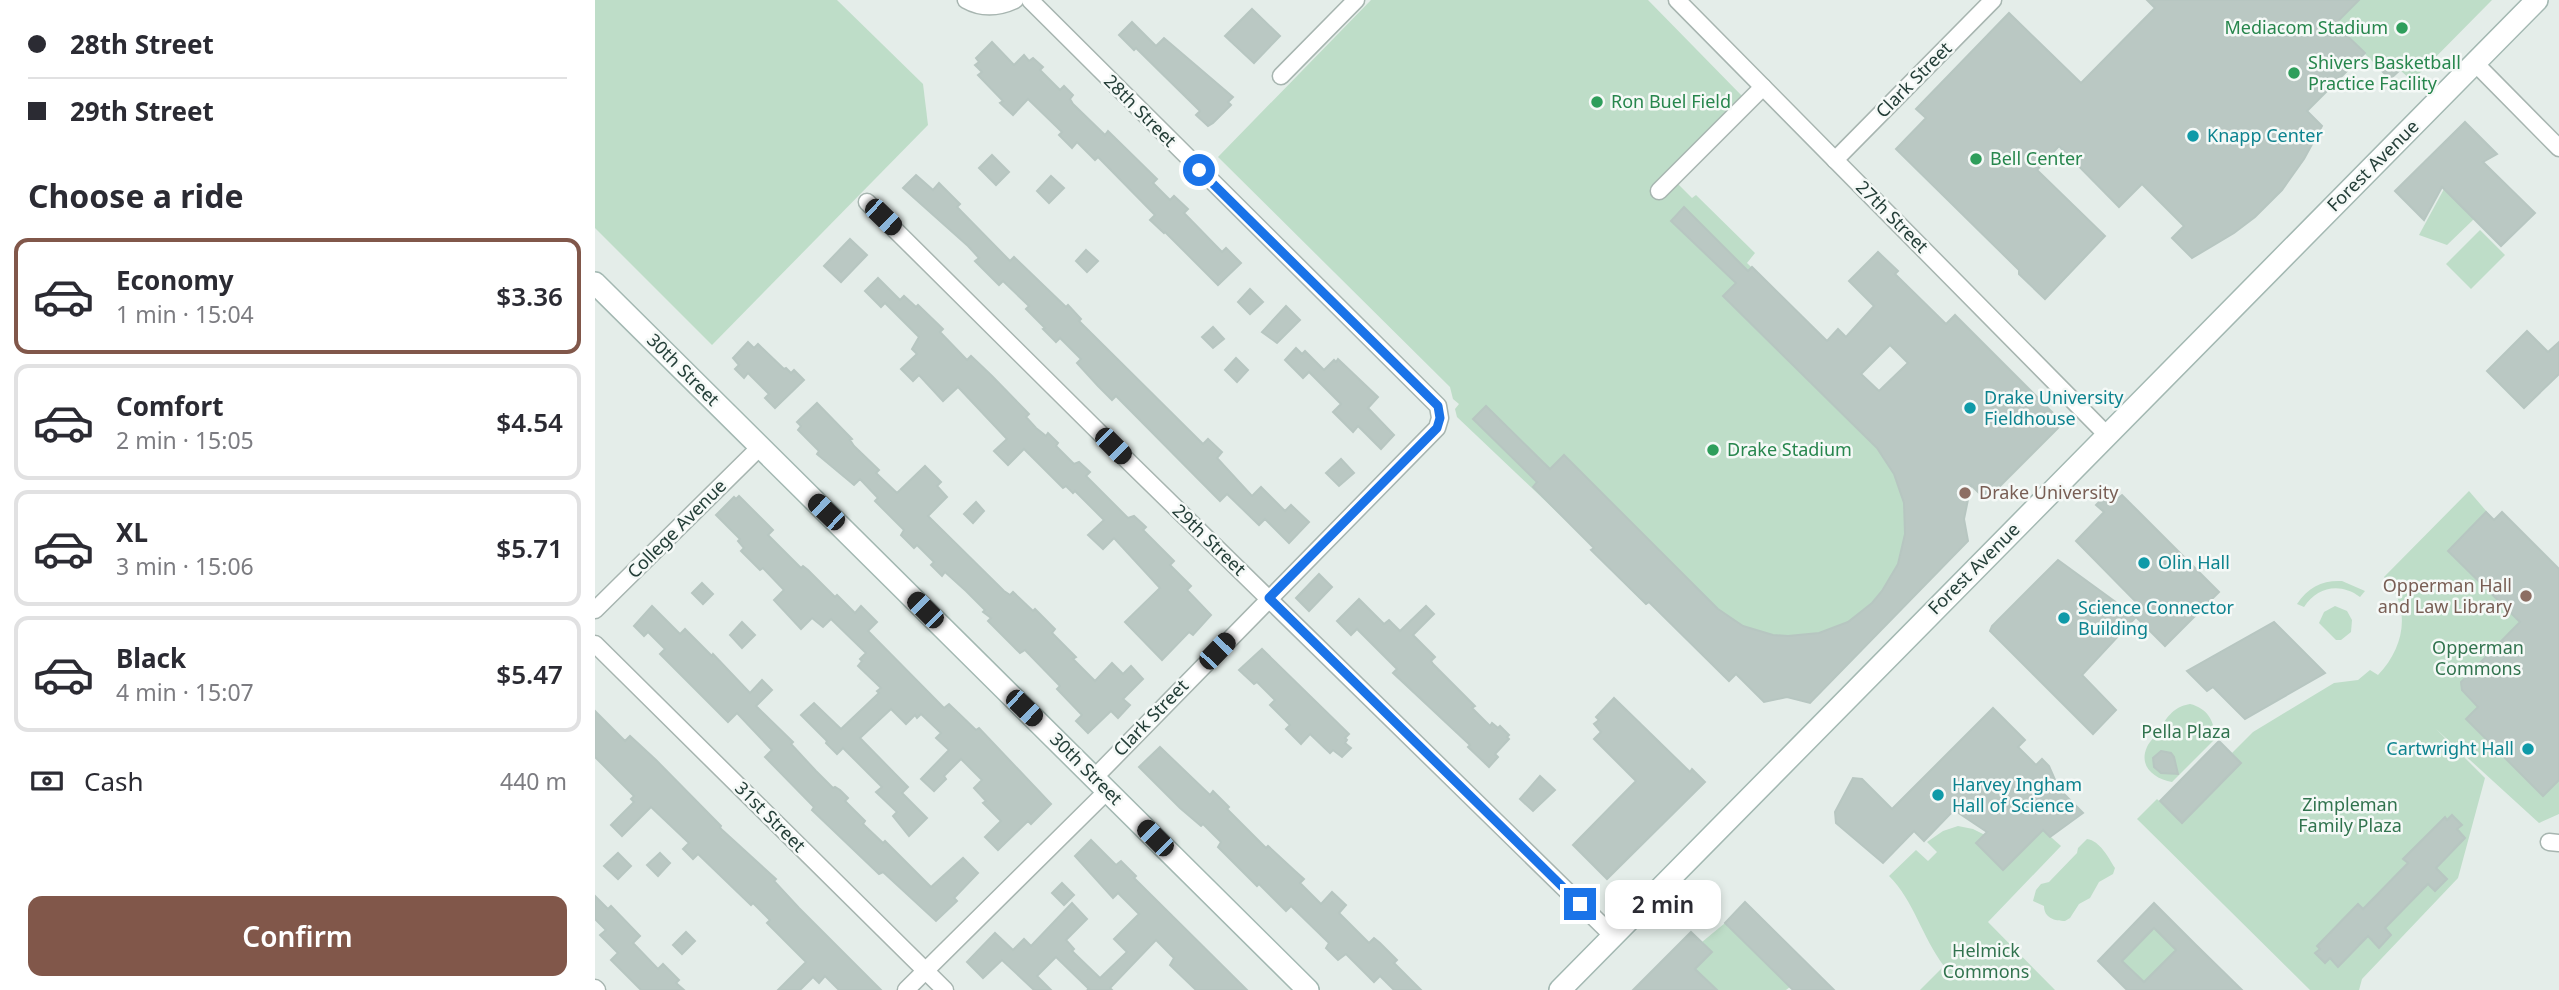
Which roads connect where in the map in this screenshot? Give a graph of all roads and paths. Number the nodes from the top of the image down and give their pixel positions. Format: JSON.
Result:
{"nodes":[{"id":1,"x":966,"y":0,"type":"edge"},
{"id":2,"x":1015,"y":0,"type":"edge"},
{"id":3,"x":1030,"y":0,"type":"edge"},
{"id":4,"x":1356,"y":0,"type":"edge"},
{"id":5,"x":1677,"y":0,"type":"edge"},
{"id":6,"x":1993,"y":0,"type":"edge"},
{"id":7,"x":2537,"y":0,"type":"edge"},
{"id":8,"x":2475,"y":63,"type":"junction"},
{"id":9,"x":1281,"y":76,"type":"dead end"},
{"id":10,"x":1763,"y":87,"type":"junction"},
{"id":11,"x":2559,"y":148,"type":"edge"},
{"id":12,"x":1835,"y":160,"type":"junction"},
{"id":13,"x":1659,"y":191,"type":"dead end"},
{"id":14,"x":867,"y":202,"type":"dead end"},
{"id":15,"x":595,"y":283,"type":"edge"},
{"id":16,"x":1440,"y":418,"type":"joint"},
{"id":17,"x":2107,"y":435,"type":"junction"},
{"id":18,"x":760,"y":447,"type":"junction"},
{"id":19,"x":1269,"y":598,"type":"junction"},
{"id":20,"x":595,"y":610,"type":"edge"},
{"id":21,"x":595,"y":644,"type":"edge"},
{"id":22,"x":1101,"y":784,"type":"junction"},
{"id":23,"x":1612,"y":936,"type":"junction"},
{"id":24,"x":925,"y":971,"type":"junction"},
{"id":25,"x":906,"y":990,"type":"edge"},
{"id":26,"x":945,"y":990,"type":"edge"},
{"id":27,"x":1308,"y":990,"type":"edge"},
{"id":28,"x":1560,"y":990,"type":"edge"}],
"edges":[{"from":1,"to":2,"type":"street"},
{"from":3,"to":16,"type":"street","name":"28th Street"},
{"from":4,"to":9,"type":"street"},
{"from":5,"to":10,"type":"street","name":"27th Street"},
{"from":6,"to":12,"type":"street","name":"Clark Street"},
{"from":7,"to":8,"type":"main road","name":"Forest Avenue"},
{"from":8,"to":11,"type":"street"},
{"from":8,"to":17,"type":"main road","name":"Forest Avenue"},
{"from":10,"to":12,"type":"street","name":"27th Street"},
{"from":10,"to":13,"type":"street"},
{"from":12,"to":17,"type":"street","name":"27th Street"},
{"from":14,"to":19,"type":"street","name":"29th Street"},
{"from":15,"to":18,"type":"main road","name":"30th Street"},
{"from":16,"to":19,"type":"street","name":"Clark Street"},
{"from":17,"to":23,"type":"main road","name":"Forest Avenue"},
{"from":18,"to":20,"type":"street","name":"College Avenue"},
{"from":18,"to":22,"type":"main road","name":"30th Street"},
{"from":19,"to":22,"type":"street","name":"Clark Street"},
{"from":19,"to":23,"type":"street","name":"29th Street"},
{"from":21,"to":24,"type":"street","name":"31st Street"},
{"from":22,"to":24,"type":"street","name":"Clark Street"},
{"from":22,"to":27,"type":"main road","name":"30th Street"},
{"from":23,"to":28,"type":"main road","name":"Forest Avenue"},
{"from":24,"to":25,"type":"street","name":"Clark Street"},
{"from":24,"to":26,"type":"street","name":"31st Street"}]}
